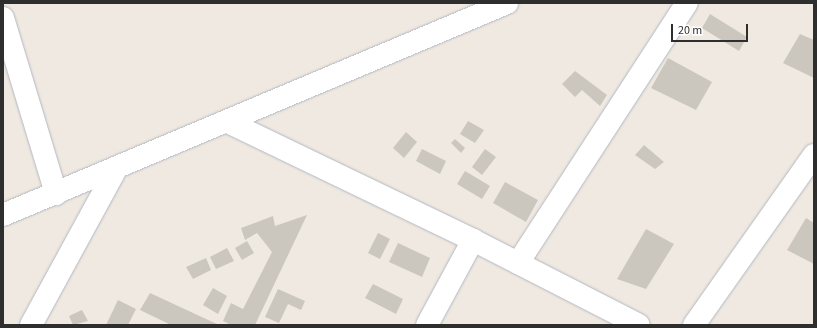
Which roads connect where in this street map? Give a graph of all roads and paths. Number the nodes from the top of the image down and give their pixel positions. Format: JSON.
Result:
{"nodes":[{"id":1,"x":507,"y":3,"type":"edge"},
{"id":2,"x":687,"y":3,"type":"edge"},
{"id":3,"x":3,"y":18,"type":"edge"},
{"id":4,"x":228,"y":122,"type":"junction"},
{"id":5,"x":814,"y":155,"type":"edge"},
{"id":6,"x":116,"y":169,"type":"junction"},
{"id":7,"x":56,"y":194,"type":"junction"},
{"id":8,"x":3,"y":215,"type":"edge"},
{"id":9,"x":473,"y":240,"type":"junction"},
{"id":10,"x":518,"y":263,"type":"junction"},
{"id":11,"x":31,"y":325,"type":"edge"},
{"id":12,"x":427,"y":325,"type":"edge"},
{"id":13,"x":639,"y":325,"type":"edge"},
{"id":14,"x":694,"y":325,"type":"edge"}],
"edges":[{"from":1,"to":4,"type":"street"},
{"from":2,"to":10,"type":"street"},
{"from":3,"to":7,"type":"street"},
{"from":4,"to":6,"type":"street"},
{"from":4,"to":9,"type":"street"},
{"from":5,"to":14,"type":"street"},
{"from":6,"to":7,"type":"street"},
{"from":6,"to":11,"type":"street"},
{"from":7,"to":8,"type":"street"},
{"from":9,"to":10,"type":"street"},
{"from":9,"to":12,"type":"street"},
{"from":10,"to":13,"type":"street"}]}
